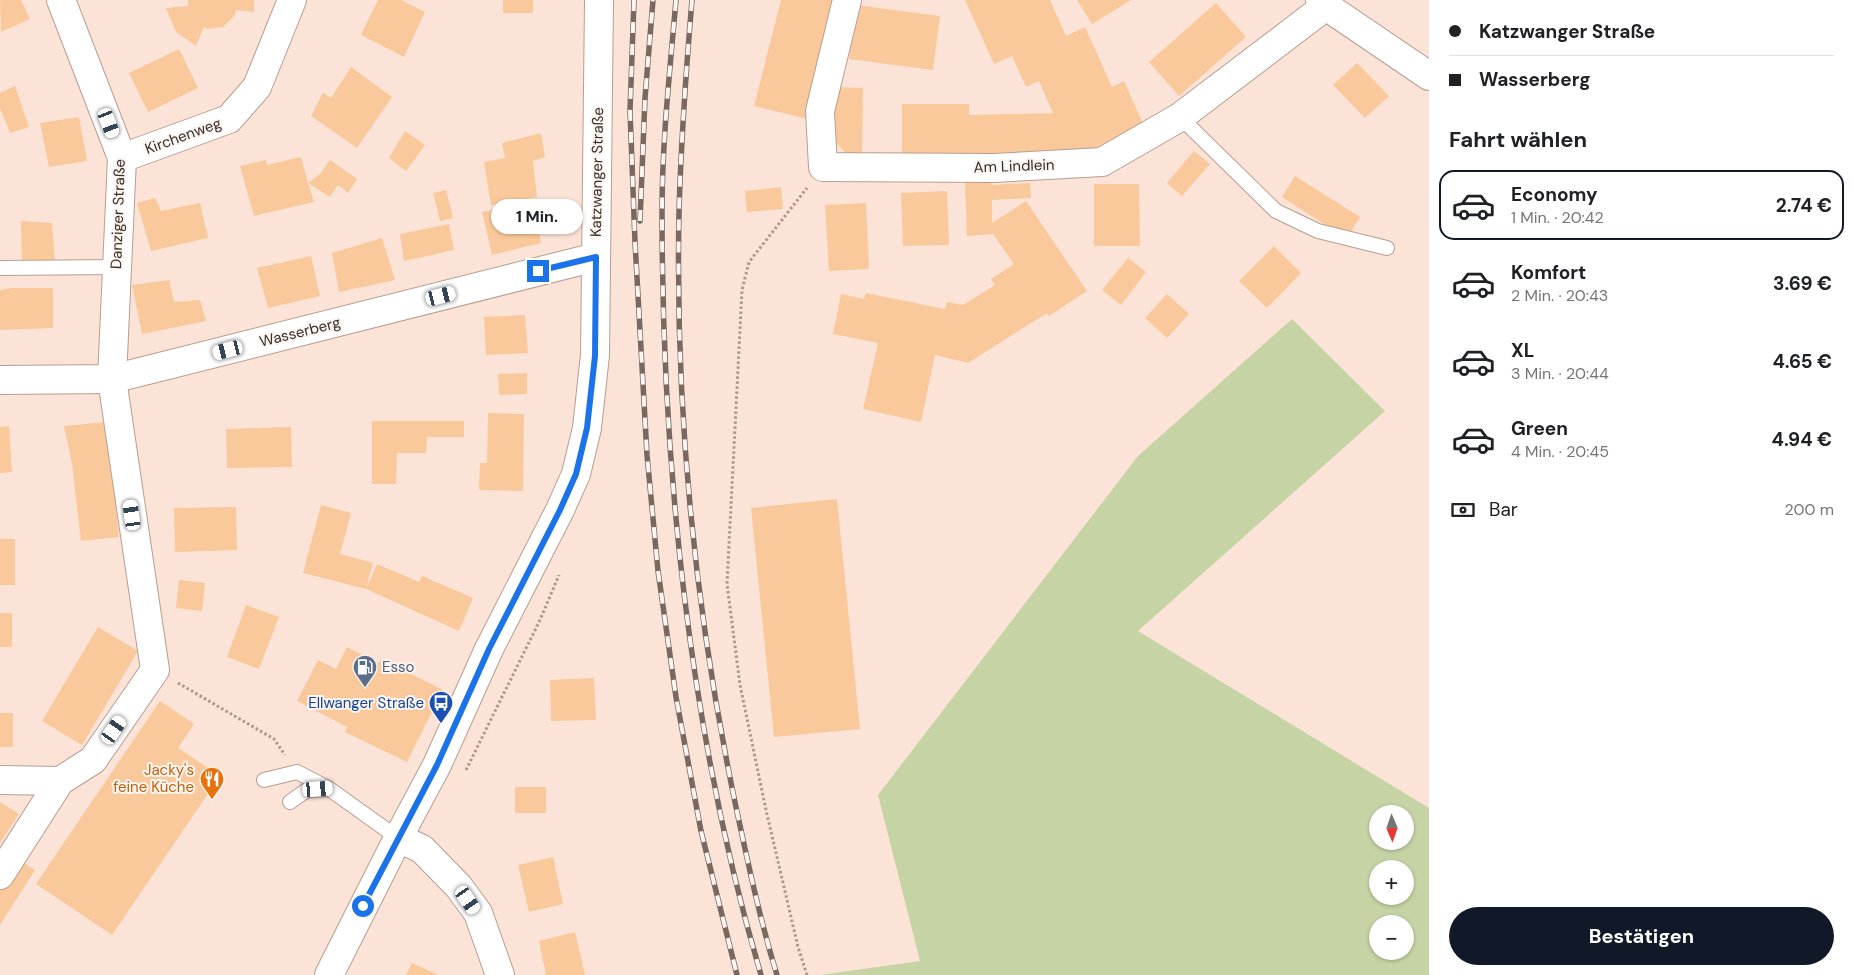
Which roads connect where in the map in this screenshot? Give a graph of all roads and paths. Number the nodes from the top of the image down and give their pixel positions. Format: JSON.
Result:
{"nodes":[{"id":1,"x":62,"y":0,"type":"edge"},
{"id":2,"x":292,"y":0,"type":"edge"},
{"id":3,"x":599,"y":0,"type":"edge"},
{"id":4,"x":847,"y":0,"type":"edge"},
{"id":5,"x":1323,"y":3,"type":"edge"},
{"id":6,"x":1429,"y":76,"type":"edge"},
{"id":7,"x":1180,"y":117,"type":"junction"},
{"id":8,"x":122,"y":158,"type":"junction"},
{"id":9,"x":823,"y":167,"type":"junction"},
{"id":10,"x":1387,"y":248,"type":"dead end"},
{"id":11,"x":596,"y":257,"type":"junction"},
{"id":12,"x":117,"y":267,"type":"junction"},
{"id":13,"x":0,"y":268,"type":"edge"},
{"id":14,"x":112,"y":379,"type":"junction"},
{"id":15,"x":0,"y":380,"type":"edge"},
{"id":16,"x":155,"y":670,"type":"junction"},
{"id":17,"x":297,"y":772,"type":"junction"},
{"id":18,"x":0,"y":780,"type":"edge"},
{"id":19,"x":264,"y":780,"type":"dead end"},
{"id":20,"x":60,"y":781,"type":"junction"},
{"id":21,"x":328,"y":788,"type":"junction"},
{"id":22,"x":290,"y":802,"type":"dead end"},
{"id":23,"x":398,"y":838,"type":"junction"},
{"id":24,"x":0,"y":875,"type":"edge"},
{"id":25,"x":329,"y":975,"type":"edge"},
{"id":26,"x":500,"y":975,"type":"edge"},
{"id":27,"x":807,"y":975,"type":"edge"}],
"edges":[{"from":1,"to":8,"type":"street","name":"Danziger Straße"},
{"from":2,"to":8,"type":"street","name":"Kirchenweg"},
{"from":3,"to":11,"type":"street","name":"Katzwanger Straße"},
{"from":4,"to":9,"type":"street"},
{"from":5,"to":6,"type":"street"},
{"from":5,"to":7,"type":"street","name":"Am Lindlein"},
{"from":7,"to":9,"type":"street","name":"Am Lindlein"},
{"from":7,"to":10,"type":"lane"},
{"from":8,"to":12,"type":"street","name":"Danziger Straße"},
{"from":9,"to":27,"type":"path"},
{"from":11,"to":14,"type":"street","name":"Wasserberg"},
{"from":11,"to":23,"type":"street","name":"Katzwanger Straße"},
{"from":12,"to":13,"type":"lane"},
{"from":12,"to":14,"type":"street","name":"Danziger Straße"},
{"from":14,"to":15,"type":"street","name":"Wasserberg"},
{"from":14,"to":16,"type":"street","name":"Danziger Straße"},
{"from":16,"to":17,"type":"path"},
{"from":16,"to":20,"type":"street"},
{"from":17,"to":19,"type":"lane"},
{"from":17,"to":21,"type":"lane"},
{"from":18,"to":20,"type":"street"},
{"from":20,"to":24,"type":"street"},
{"from":21,"to":22,"type":"lane"},
{"from":21,"to":23,"type":"lane"},
{"from":23,"to":25,"type":"street","name":"Katzwanger Straße"},
{"from":23,"to":26,"type":"street"}]}
